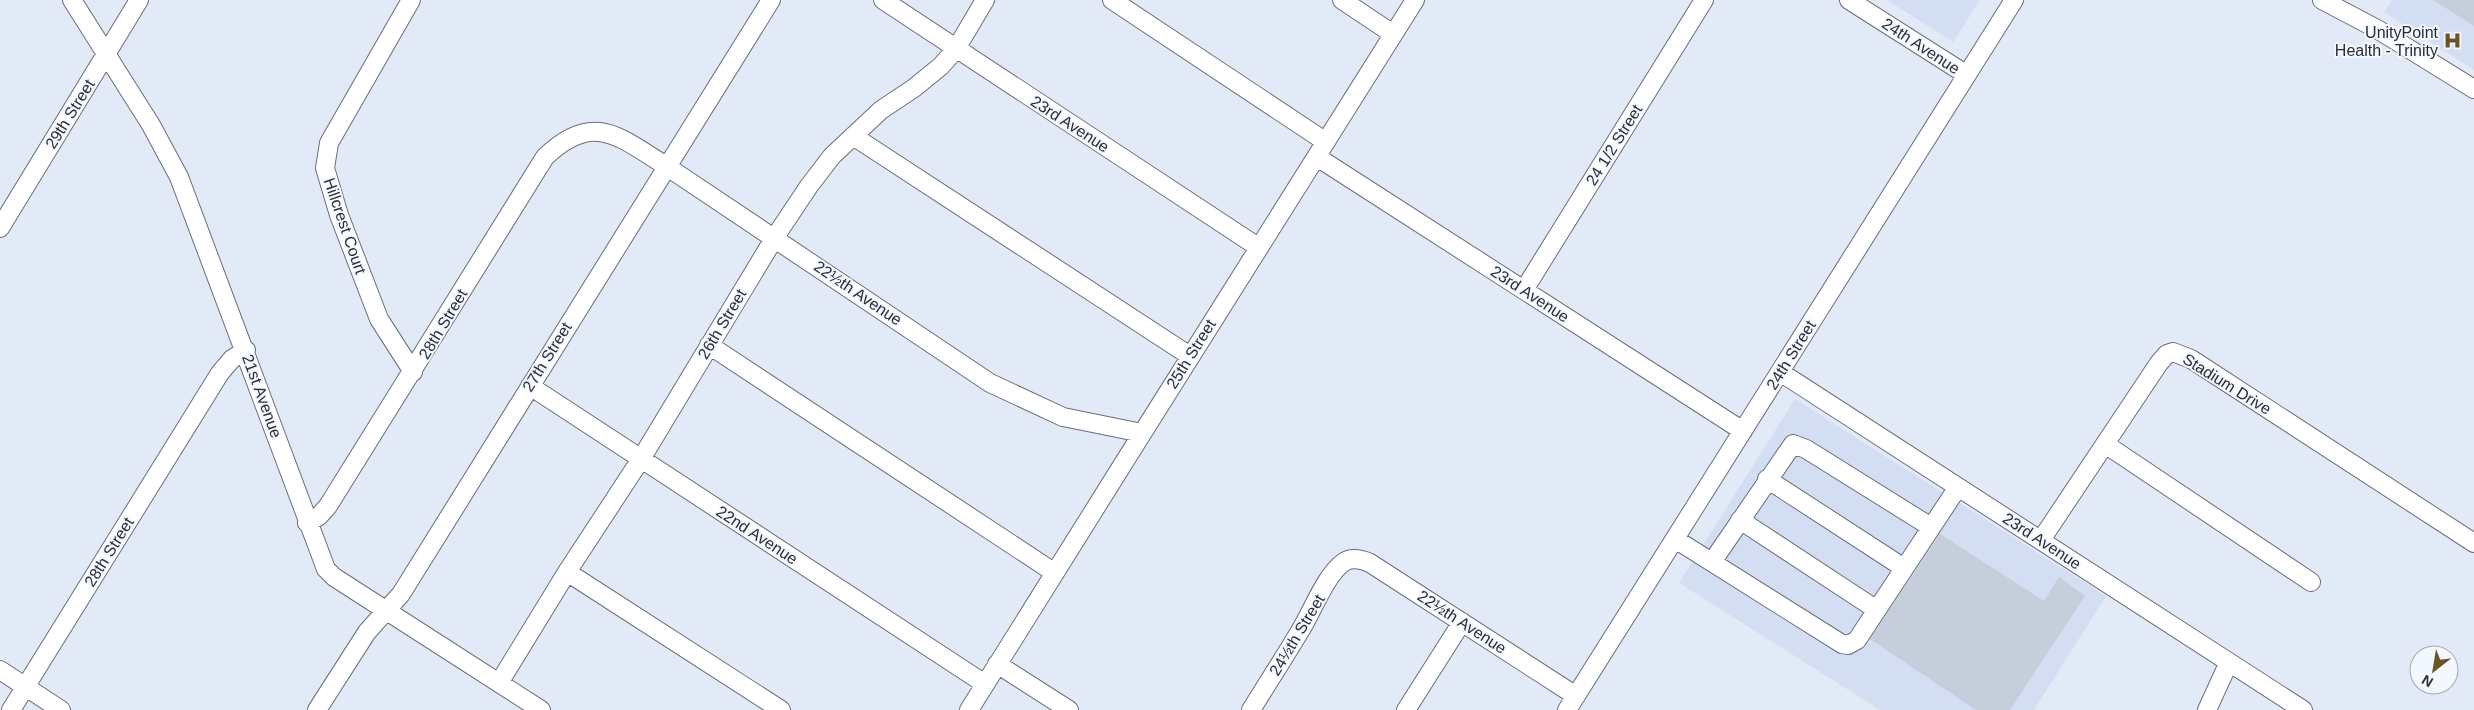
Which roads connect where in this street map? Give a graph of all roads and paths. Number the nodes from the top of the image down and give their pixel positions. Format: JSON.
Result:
{"nodes":[{"id":1,"x":72,"y":0,"type":"edge"},
{"id":2,"x":138,"y":0,"type":"edge"},
{"id":3,"x":411,"y":0,"type":"edge"},
{"id":4,"x":771,"y":0,"type":"edge"},
{"id":5,"x":883,"y":0,"type":"edge"},
{"id":6,"x":985,"y":0,"type":"edge"},
{"id":7,"x":1112,"y":0,"type":"edge"},
{"id":8,"x":1342,"y":0,"type":"edge"},
{"id":9,"x":1415,"y":0,"type":"edge"},
{"id":10,"x":1704,"y":0,"type":"edge"},
{"id":11,"x":1849,"y":0,"type":"edge"},
{"id":12,"x":2014,"y":0,"type":"edge"},
{"id":13,"x":2322,"y":0,"type":"edge"},
{"id":14,"x":1394,"y":34,"type":"junction"},
{"id":15,"x":956,"y":49,"type":"junction"},
{"id":16,"x":106,"y":55,"type":"junction"},
{"id":17,"x":1967,"y":75,"type":"junction"},
{"id":18,"x":2474,"y":89,"type":"edge"},
{"id":19,"x":584,"y":133,"type":"joint"},
{"id":20,"x":853,"y":136,"type":"junction"},
{"id":21,"x":1322,"y":150,"type":"junction"},
{"id":22,"x":666,"y":166,"type":"junction"},
{"id":23,"x":0,"y":228,"type":"edge"},
{"id":24,"x":775,"y":237,"type":"junction"},
{"id":25,"x":1258,"y":247,"type":"junction"},
{"id":26,"x":1524,"y":290,"type":"junction"},
{"id":27,"x":709,"y":345,"type":"junction"},
{"id":28,"x":246,"y":350,"type":"junction"},
{"id":29,"x":1190,"y":356,"type":"junction"},
{"id":30,"x":413,"y":372,"type":"junction"},
{"id":31,"x":1780,"y":372,"type":"junction"},
{"id":32,"x":530,"y":386,"type":"junction"},
{"id":33,"x":1743,"y":431,"type":"junction"},
{"id":34,"x":1142,"y":433,"type":"junction"},
{"id":35,"x":2105,"y":444,"type":"junction"},
{"id":36,"x":641,"y":459,"type":"junction"},
{"id":37,"x":1767,"y":479,"type":"junction"},
{"id":38,"x":1958,"y":486,"type":"junction"},
{"id":39,"x":1740,"y":520,"type":"junction"},
{"id":40,"x":307,"y":522,"type":"junction"},
{"id":41,"x":1931,"y":527,"type":"junction"},
{"id":42,"x":1675,"y":539,"type":"junction"},
{"id":43,"x":2041,"y":540,"type":"junction"},
{"id":44,"x":2474,"y":544,"type":"edge"},
{"id":45,"x":1345,"y":562,"type":"joint"},
{"id":46,"x":1712,"y":562,"type":"junction"},
{"id":47,"x":1904,"y":568,"type":"junction"},
{"id":48,"x":567,"y":572,"type":"junction"},
{"id":49,"x":1055,"y":573,"type":"junction"},
{"id":50,"x":2311,"y":582,"type":"dead end"},
{"id":51,"x":1877,"y":610,"type":"junction"},
{"id":52,"x":386,"y":611,"type":"junction"},
{"id":53,"x":1462,"y":622,"type":"junction"},
{"id":54,"x":2229,"y":662,"type":"junction"},
{"id":55,"x":997,"y":664,"type":"junction"},
{"id":56,"x":0,"y":670,"type":"edge"},
{"id":57,"x":499,"y":683,"type":"junction"},
{"id":58,"x":985,"y":684,"type":"junction"},
{"id":59,"x":25,"y":686,"type":"junction"},
{"id":60,"x":1572,"y":703,"type":"edge"},
{"id":61,"x":11,"y":710,"type":"edge"},
{"id":62,"x":61,"y":710,"type":"edge"},
{"id":63,"x":317,"y":710,"type":"edge"},
{"id":64,"x":541,"y":710,"type":"edge"},
{"id":65,"x":782,"y":710,"type":"edge"},
{"id":66,"x":969,"y":710,"type":"edge"},
{"id":67,"x":1069,"y":710,"type":"edge"},
{"id":68,"x":1251,"y":710,"type":"edge"},
{"id":69,"x":1406,"y":710,"type":"edge"},
{"id":70,"x":2207,"y":710,"type":"edge"},
{"id":71,"x":2303,"y":710,"type":"edge"}],
"edges":[{"from":1,"to":16,"type":"street","name":"21st Avenue"},
{"from":2,"to":16,"type":"street","name":"29th Street"},
{"from":3,"to":30,"type":"street","name":"Hillcrest Court"},
{"from":4,"to":22,"type":"street","name":"27th Street"},
{"from":5,"to":15,"type":"street","name":"23rd Avenue"},
{"from":6,"to":15,"type":"street","name":"26th Street"},
{"from":7,"to":21,"type":"street","name":"23rd Avenue"},
{"from":8,"to":14,"type":"street"},
{"from":9,"to":14,"type":"street","name":"25th Street"},
{"from":10,"to":26,"type":"street","name":"24 1/2 Street"},
{"from":11,"to":17,"type":"street","name":"24th Avenue"},
{"from":12,"to":17,"type":"street","name":"24th Street"},
{"from":13,"to":18,"type":"street"},
{"from":14,"to":21,"type":"street","name":"25th Street"},
{"from":15,"to":20,"type":"street","name":"26th Street"},
{"from":15,"to":25,"type":"street","name":"23rd Avenue"},
{"from":16,"to":23,"type":"street","name":"29th Street"},
{"from":16,"to":28,"type":"street","name":"21st Avenue"},
{"from":17,"to":31,"type":"street","name":"24th Street"},
{"from":19,"to":22,"type":"street","name":"22½th Avenue"},
{"from":19,"to":30,"type":"street","name":"28th Street"},
{"from":20,"to":24,"type":"street","name":"26th Street"},
{"from":20,"to":29,"type":"street"},
{"from":21,"to":25,"type":"street","name":"25th Street"},
{"from":21,"to":26,"type":"street","name":"23rd Avenue"},
{"from":22,"to":24,"type":"street","name":"22½th Avenue"},
{"from":22,"to":32,"type":"street","name":"27th Street"},
{"from":24,"to":27,"type":"street","name":"26th Street"},
{"from":24,"to":34,"type":"street","name":"22½th Avenue"},
{"from":25,"to":29,"type":"street","name":"25th Street"},
{"from":26,"to":33,"type":"street","name":"23rd Avenue"},
{"from":27,"to":36,"type":"street","name":"26th Street"},
{"from":27,"to":49,"type":"street"},
{"from":28,"to":40,"type":"street","name":"21st Avenue"},
{"from":28,"to":59,"type":"street","name":"28th Street"},
{"from":29,"to":34,"type":"street","name":"25th Street"},
{"from":30,"to":40,"type":"street","name":"28th Street"},
{"from":31,"to":33,"type":"street","name":"24th Street"},
{"from":31,"to":38,"type":"street","name":"23rd Avenue"},
{"from":32,"to":36,"type":"street","name":"22nd Avenue"},
{"from":32,"to":52,"type":"street","name":"27th Street"},
{"from":33,"to":42,"type":"street","name":"24th Street"},
{"from":34,"to":49,"type":"street","name":"25th Street"},
{"from":35,"to":43,"type":"street","name":"Stadium Drive"},
{"from":35,"to":44,"type":"street","name":"Stadium Drive"},
{"from":35,"to":50,"type":"street"},
{"from":36,"to":48,"type":"street","name":"26th Street"},
{"from":36,"to":58,"type":"street","name":"22nd Avenue"},
{"from":37,"to":39,"type":"street"},
{"from":37,"to":41,"type":"street"},
{"from":37,"to":47,"type":"street"},
{"from":38,"to":41,"type":"street"},
{"from":38,"to":43,"type":"street","name":"23rd Avenue"},
{"from":39,"to":46,"type":"street"},
{"from":39,"to":51,"type":"street"},
{"from":40,"to":52,"type":"street","name":"21st Avenue"},
{"from":41,"to":47,"type":"street"},
{"from":42,"to":46,"type":"street"},
{"from":42,"to":60,"type":"street","name":"24th Street"},
{"from":43,"to":54,"type":"street","name":"23rd Avenue"},
{"from":45,"to":53,"type":"street","name":"22½th Avenue"},
{"from":45,"to":68,"type":"street","name":"24½th Street"},
{"from":46,"to":51,"type":"street"},
{"from":47,"to":51,"type":"street"},
{"from":48,"to":57,"type":"street","name":"26th Street"},
{"from":48,"to":65,"type":"street"},
{"from":49,"to":55,"type":"street","name":"25th Street"},
{"from":52,"to":57,"type":"street","name":"21st Avenue"},
{"from":52,"to":63,"type":"street","name":"27th Street"},
{"from":53,"to":60,"type":"street","name":"22½th Avenue"},
{"from":53,"to":69,"type":"street"},
{"from":54,"to":70,"type":"street"},
{"from":54,"to":71,"type":"street","name":"23rd Avenue"},
{"from":55,"to":58,"type":"street","name":"25th Street"},
{"from":55,"to":67,"type":"street"},
{"from":56,"to":59,"type":"street"},
{"from":57,"to":64,"type":"street","name":"21st Avenue"},
{"from":58,"to":66,"type":"street","name":"25th Street"},
{"from":59,"to":61,"type":"street","name":"28th Street"},
{"from":59,"to":62,"type":"street"}]}
